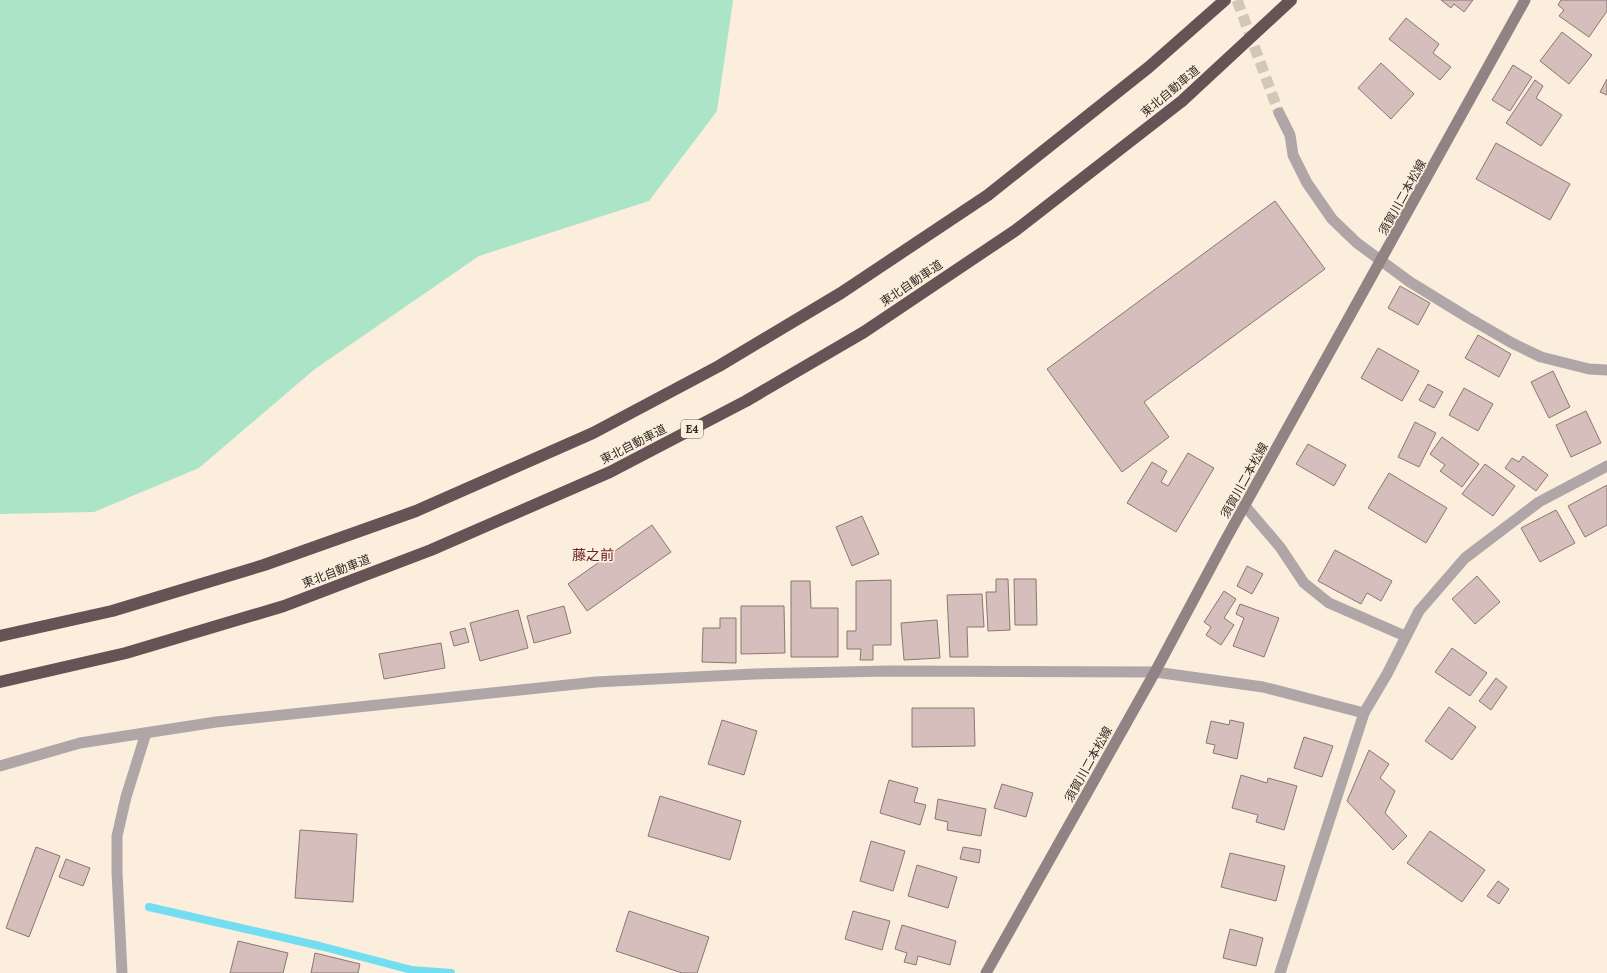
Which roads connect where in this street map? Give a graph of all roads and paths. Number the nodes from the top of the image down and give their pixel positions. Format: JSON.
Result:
{"nodes":[{"id":1,"x":1225,"y":0,"type":"edge"},
{"id":2,"x":1291,"y":0,"type":"edge"},
{"id":3,"x":1525,"y":0,"type":"edge"},
{"id":4,"x":1279,"y":113,"type":"tunnel mouth"},
{"id":5,"x":1382,"y":260,"type":"junction"},
{"id":6,"x":1607,"y":370,"type":"edge"},
{"id":7,"x":1607,"y":466,"type":"edge"},
{"id":8,"x":1244,"y":506,"type":"junction"},
{"id":9,"x":0,"y":636,"type":"edge"},
{"id":10,"x":1405,"y":636,"type":"junction"},
{"id":11,"x":1155,"y":672,"type":"junction"},
{"id":12,"x":0,"y":682,"type":"edge"},
{"id":13,"x":1364,"y":713,"type":"junction"},
{"id":14,"x":146,"y":733,"type":"junction"},
{"id":15,"x":0,"y":766,"type":"edge"},
{"id":16,"x":122,"y":973,"type":"edge"},
{"id":17,"x":986,"y":973,"type":"edge"},
{"id":18,"x":1280,"y":973,"type":"edge"}],
"edges":[{"from":1,"to":9,"type":"highway"},
{"from":2,"to":12,"type":"highway","name":"東北自動車道","number":"E4"},
{"from":3,"to":5,"type":"main road","name":"須賀川二本松線"},
{"from":4,"to":5,"type":"street"},
{"from":5,"to":6,"type":"street"},
{"from":5,"to":8,"type":"main road","name":"須賀川二本松線"},
{"from":7,"to":10,"type":"street"},
{"from":8,"to":10,"type":"street"},
{"from":8,"to":11,"type":"main road","name":"須賀川二本松線"},
{"from":10,"to":13,"type":"street"},
{"from":11,"to":13,"type":"street"},
{"from":11,"to":14,"type":"street"},
{"from":11,"to":17,"type":"main road","name":"須賀川二本松線"},
{"from":13,"to":18,"type":"street"},
{"from":14,"to":15,"type":"street"},
{"from":14,"to":16,"type":"street"}]}
